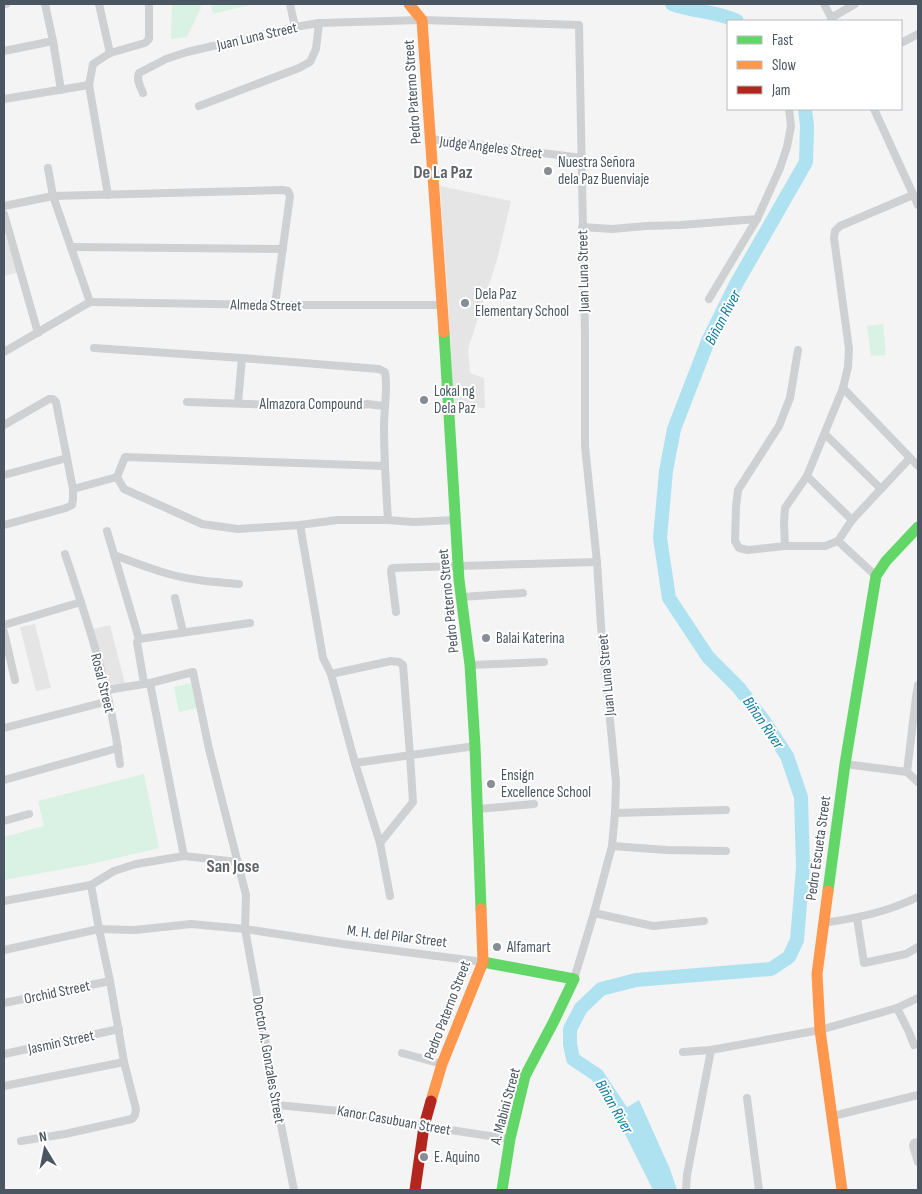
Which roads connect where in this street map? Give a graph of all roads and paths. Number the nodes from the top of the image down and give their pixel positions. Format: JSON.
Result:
{"nodes":[{"id":1,"x":45,"y":4,"type":"edge"},
{"id":2,"x":99,"y":4,"type":"edge"},
{"id":3,"x":149,"y":4,"type":"edge"},
{"id":4,"x":290,"y":4,"type":"edge"},
{"id":5,"x":409,"y":4,"type":"edge"},
{"id":6,"x":824,"y":4,"type":"edge"},
{"id":7,"x":855,"y":4,"type":"edge"},
{"id":8,"x":422,"y":20,"type":"junction"},
{"id":9,"x":832,"y":20,"type":"edge"},
{"id":10,"x":319,"y":23,"type":"junction"},
{"id":11,"x":295,"y":27,"type":"junction"},
{"id":12,"x":918,"y":34,"type":"edge"},
{"id":13,"x":53,"y":41,"type":"junction"},
{"id":14,"x":902,"y":42,"type":"edge"},
{"id":15,"x":4,"y":51,"type":"edge"},
{"id":16,"x":110,"y":53,"type":"junction"},
{"id":17,"x":89,"y":86,"type":"junction"},
{"id":18,"x":61,"y":90,"type":"junction"},
{"id":19,"x":142,"y":93,"type":"dead end"},
{"id":20,"x":4,"y":99,"type":"edge"},
{"id":21,"x":199,"y":106,"type":"dead end"},
{"id":22,"x":789,"y":110,"type":"edge"},
{"id":23,"x":874,"y":110,"type":"edge"},
{"id":24,"x":430,"y":139,"type":"junction"},
{"id":25,"x":582,"y":158,"type":"junction"},
{"id":26,"x":48,"y":168,"type":"dead end"},
{"id":27,"x":108,"y":195,"type":"junction"},
{"id":28,"x":913,"y":195,"type":"junction"},
{"id":29,"x":53,"y":196,"type":"junction"},
{"id":30,"x":918,"y":205,"type":"edge"},
{"id":31,"x":4,"y":206,"type":"edge"},
{"id":32,"x":4,"y":214,"type":"edge"},
{"id":33,"x":757,"y":219,"type":"junction"},
{"id":34,"x":582,"y":227,"type":"junction"},
{"id":35,"x":71,"y":247,"type":"junction"},
{"id":36,"x":284,"y":249,"type":"junction"},
{"id":37,"x":709,"y":300,"type":"dead end"},
{"id":38,"x":90,"y":302,"type":"junction"},
{"id":39,"x":275,"y":305,"type":"junction"},
{"id":40,"x":443,"y":305,"type":"junction"},
{"id":41,"x":38,"y":333,"type":"junction"},
{"id":42,"x":94,"y":348,"type":"dead end"},
{"id":43,"x":798,"y":350,"type":"dead end"},
{"id":44,"x":4,"y":352,"type":"edge"},
{"id":45,"x":242,"y":358,"type":"junction"},
{"id":46,"x":843,"y":388,"type":"junction"},
{"id":47,"x":187,"y":402,"type":"dead end"},
{"id":48,"x":238,"y":403,"type":"junction"},
{"id":49,"x":384,"y":406,"type":"junction"},
{"id":50,"x":4,"y":425,"type":"edge"},
{"id":51,"x":825,"y":434,"type":"junction"},
{"id":52,"x":67,"y":458,"type":"junction"},
{"id":53,"x":910,"y":458,"type":"junction"},
{"id":54,"x":384,"y":466,"type":"junction"},
{"id":55,"x":918,"y":466,"type":"edge"},
{"id":56,"x":4,"y":475,"type":"edge"},
{"id":57,"x":807,"y":476,"type":"junction"},
{"id":58,"x":117,"y":478,"type":"junction"},
{"id":59,"x":72,"y":489,"type":"junction"},
{"id":60,"x":881,"y":489,"type":"junction"},
{"id":61,"x":388,"y":520,"type":"junction"},
{"id":62,"x":456,"y":520,"type":"junction"},
{"id":63,"x":852,"y":520,"type":"junction"},
{"id":64,"x":4,"y":525,"type":"edge"},
{"id":65,"x":300,"y":526,"type":"junction"},
{"id":66,"x":918,"y":527,"type":"edge"},
{"id":67,"x":106,"y":531,"type":"dead end"},
{"id":68,"x":838,"y":540,"type":"junction"},
{"id":69,"x":785,"y":546,"type":"junction"},
{"id":70,"x":65,"y":554,"type":"dead end"},
{"id":71,"x":114,"y":555,"type":"junction"},
{"id":72,"x":597,"y":562,"type":"junction"},
{"id":73,"x":459,"y":567,"type":"junction"},
{"id":74,"x":876,"y":576,"type":"junction"},
{"id":75,"x":239,"y":584,"type":"dead end"},
{"id":76,"x":522,"y":592,"type":"dead end"},
{"id":77,"x":461,"y":597,"type":"junction"},
{"id":78,"x":175,"y":598,"type":"dead end"},
{"id":79,"x":81,"y":602,"type":"junction"},
{"id":80,"x":396,"y":612,"type":"dead end"},
{"id":81,"x":250,"y":622,"type":"dead end"},
{"id":82,"x":4,"y":625,"type":"edge"},
{"id":83,"x":4,"y":632,"type":"edge"},
{"id":84,"x":183,"y":632,"type":"junction"},
{"id":85,"x":139,"y":639,"type":"junction"},
{"id":86,"x":544,"y":662,"type":"dead end"},
{"id":87,"x":470,"y":665,"type":"junction"},
{"id":88,"x":331,"y":674,"type":"junction"},
{"id":89,"x":15,"y":680,"type":"dead end"},
{"id":90,"x":147,"y":683,"type":"junction"},
{"id":91,"x":918,"y":685,"type":"edge"},
{"id":92,"x":106,"y":690,"type":"junction"},
{"id":93,"x":917,"y":697,"type":"edge"},
{"id":94,"x":109,"y":701,"type":"junction"},
{"id":95,"x":4,"y":728,"type":"edge"},
{"id":96,"x":475,"y":746,"type":"junction"},
{"id":97,"x":118,"y":748,"type":"junction"},
{"id":98,"x":410,"y":755,"type":"junction"},
{"id":99,"x":355,"y":763,"type":"junction"},
{"id":100,"x":120,"y":764,"type":"dead end"},
{"id":101,"x":845,"y":764,"type":"junction"},
{"id":102,"x":907,"y":772,"type":"junction"},
{"id":103,"x":4,"y":780,"type":"edge"},
{"id":104,"x":918,"y":782,"type":"edge"},
{"id":105,"x":534,"y":804,"type":"dead end"},
{"id":106,"x":478,"y":809,"type":"junction"},
{"id":107,"x":726,"y":810,"type":"dead end"},
{"id":108,"x":615,"y":813,"type":"junction"},
{"id":109,"x":29,"y":814,"type":"dead end"},
{"id":110,"x":4,"y":821,"type":"edge"},
{"id":111,"x":380,"y":843,"type":"junction"},
{"id":112,"x":612,"y":846,"type":"junction"},
{"id":113,"x":726,"y":850,"type":"dead end"},
{"id":114,"x":184,"y":856,"type":"junction"},
{"id":115,"x":238,"y":862,"type":"junction"},
{"id":116,"x":91,"y":885,"type":"junction"},
{"id":117,"x":390,"y":896,"type":"dead end"},
{"id":118,"x":918,"y":897,"type":"edge"},
{"id":119,"x":4,"y":901,"type":"edge"},
{"id":120,"x":594,"y":913,"type":"junction"},
{"id":121,"x":856,"y":918,"type":"junction"},
{"id":122,"x":704,"y":921,"type":"dead end"},
{"id":123,"x":823,"y":923,"type":"junction"},
{"id":124,"x":99,"y":929,"type":"junction"},
{"id":125,"x":245,"y":929,"type":"junction"},
{"id":126,"x":918,"y":947,"type":"edge"},
{"id":127,"x":4,"y":950,"type":"edge"},
{"id":128,"x":483,"y":962,"type":"junction"},
{"id":129,"x":574,"y":980,"type":"junction"},
{"id":130,"x":110,"y":981,"type":"junction"},
{"id":131,"x":918,"y":998,"type":"edge"},
{"id":132,"x":4,"y":1003,"type":"edge"},
{"id":133,"x":897,"y":1008,"type":"junction"},
{"id":134,"x":118,"y":1029,"type":"junction"},
{"id":135,"x":820,"y":1030,"type":"junction"},
{"id":136,"x":914,"y":1045,"type":"dead end"},
{"id":137,"x":711,"y":1050,"type":"junction"},
{"id":138,"x":684,"y":1052,"type":"dead end"},
{"id":139,"x":402,"y":1053,"type":"dead end"},
{"id":140,"x":4,"y":1054,"type":"edge"},
{"id":141,"x":124,"y":1062,"type":"junction"},
{"id":142,"x":442,"y":1064,"type":"junction"},
{"id":143,"x":4,"y":1086,"type":"edge"},
{"id":144,"x":918,"y":1095,"type":"edge"},
{"id":145,"x":746,"y":1098,"type":"dead end"},
{"id":146,"x":277,"y":1104,"type":"junction"},
{"id":147,"x":833,"y":1116,"type":"junction"},
{"id":148,"x":424,"y":1126,"type":"junction"},
{"id":149,"x":510,"y":1139,"type":"junction"},
{"id":150,"x":21,"y":1141,"type":"dead end"},
{"id":151,"x":918,"y":1142,"type":"edge"},
{"id":152,"x":918,"y":1162,"type":"edge"},
{"id":153,"x":294,"y":1190,"type":"edge"},
{"id":154,"x":415,"y":1190,"type":"edge"},
{"id":155,"x":502,"y":1190,"type":"edge"},
{"id":156,"x":686,"y":1190,"type":"edge"},
{"id":157,"x":759,"y":1190,"type":"edge"},
{"id":158,"x":842,"y":1190,"type":"edge"}],
"edges":[{"from":1,"to":13,"type":"street"},
{"from":2,"to":16,"type":"street"},
{"from":3,"to":16,"type":"street"},
{"from":4,"to":11,"type":"street"},
{"from":5,"to":8,"type":"street","name":"Pedro Paterno Street"},
{"from":6,"to":9,"type":"street"},
{"from":7,"to":9,"type":"street"},
{"from":8,"to":10,"type":"street","name":"Juan Luna Street"},
{"from":8,"to":24,"type":"street","name":"Pedro Paterno Street"},
{"from":8,"to":25,"type":"street","name":"Juan Luna Street"},
{"from":10,"to":11,"type":"street","name":"Juan Luna Street"},
{"from":10,"to":21,"type":"street"},
{"from":11,"to":19,"type":"street","name":"Juan Luna Street"},
{"from":12,"to":14,"type":"street"},
{"from":13,"to":15,"type":"street"},
{"from":13,"to":18,"type":"street"},
{"from":16,"to":17,"type":"street"},
{"from":17,"to":18,"type":"street"},
{"from":17,"to":27,"type":"street"},
{"from":18,"to":20,"type":"street"},
{"from":22,"to":33,"type":"street"},
{"from":23,"to":28,"type":"street"},
{"from":24,"to":25,"type":"street","name":"Judge Angeles Street"},
{"from":24,"to":40,"type":"street","name":"Pedro Paterno Street"},
{"from":25,"to":34,"type":"street","name":"Juan Luna Street"},
{"from":26,"to":29,"type":"street"},
{"from":27,"to":29,"type":"street"},
{"from":27,"to":36,"type":"street"},
{"from":28,"to":30,"type":"street"},
{"from":28,"to":46,"type":"street"},
{"from":29,"to":31,"type":"street"},
{"from":29,"to":35,"type":"street"},
{"from":32,"to":41,"type":"street"},
{"from":33,"to":34,"type":"street"},
{"from":33,"to":37,"type":"street"},
{"from":34,"to":72,"type":"street","name":"Juan Luna Street"},
{"from":35,"to":36,"type":"street"},
{"from":35,"to":38,"type":"street"},
{"from":36,"to":39,"type":"street"},
{"from":38,"to":39,"type":"street","name":"Almeda Street"},
{"from":38,"to":41,"type":"street"},
{"from":39,"to":40,"type":"street","name":"Almeda Street"},
{"from":40,"to":62,"type":"street","name":"Pedro Paterno Street"},
{"from":41,"to":44,"type":"street"},
{"from":42,"to":45,"type":"street"},
{"from":43,"to":69,"type":"street"},
{"from":45,"to":48,"type":"street","name":"Almazora Compound"},
{"from":45,"to":49,"type":"street"},
{"from":46,"to":51,"type":"street"},
{"from":46,"to":53,"type":"street"},
{"from":47,"to":48,"type":"street","name":"Almazora Compound"},
{"from":48,"to":49,"type":"street","name":"Almazora Compound"},
{"from":49,"to":54,"type":"street"},
{"from":50,"to":52,"type":"street"},
{"from":51,"to":57,"type":"street"},
{"from":51,"to":60,"type":"street"},
{"from":52,"to":56,"type":"street"},
{"from":52,"to":59,"type":"street"},
{"from":53,"to":55,"type":"street"},
{"from":53,"to":60,"type":"street"},
{"from":54,"to":58,"type":"street"},
{"from":54,"to":61,"type":"street"},
{"from":57,"to":63,"type":"street"},
{"from":57,"to":69,"type":"street"},
{"from":58,"to":59,"type":"street"},
{"from":58,"to":65,"type":"street"},
{"from":59,"to":64,"type":"street"},
{"from":60,"to":63,"type":"street"},
{"from":61,"to":62,"type":"street"},
{"from":61,"to":65,"type":"street"},
{"from":62,"to":73,"type":"street","name":"Pedro Paterno Street"},
{"from":63,"to":68,"type":"street"},
{"from":65,"to":88,"type":"street"},
{"from":66,"to":74,"type":"street","name":"Pedro Escueta Street"},
{"from":67,"to":71,"type":"street"},
{"from":68,"to":69,"type":"street"},
{"from":68,"to":74,"type":"street"},
{"from":70,"to":79,"type":"street","name":"Rosal Street"},
{"from":71,"to":75,"type":"street"},
{"from":71,"to":85,"type":"street"},
{"from":72,"to":73,"type":"street"},
{"from":72,"to":108,"type":"street","name":"Juan Luna Street"},
{"from":73,"to":77,"type":"street","name":"Pedro Paterno Street"},
{"from":73,"to":80,"type":"street"},
{"from":74,"to":101,"type":"street","name":"Pedro Escueta Street"},
{"from":76,"to":77,"type":"street"},
{"from":77,"to":87,"type":"street","name":"Pedro Paterno Street"},
{"from":78,"to":84,"type":"street"},
{"from":79,"to":82,"type":"street"},
{"from":79,"to":92,"type":"street","name":"Rosal Street"},
{"from":81,"to":84,"type":"street"},
{"from":83,"to":89,"type":"street"},
{"from":84,"to":85,"type":"street"},
{"from":85,"to":90,"type":"street"},
{"from":86,"to":87,"type":"street"},
{"from":87,"to":96,"type":"street","name":"Pedro Paterno Street"},
{"from":88,"to":98,"type":"street"},
{"from":88,"to":99,"type":"street"},
{"from":90,"to":92,"type":"street"},
{"from":90,"to":114,"type":"street"},
{"from":90,"to":115,"type":"street","name":"Doctor A. Gonzales Street"},
{"from":91,"to":93,"type":"street"},
{"from":92,"to":94,"type":"street","name":"Rosal Street"},
{"from":93,"to":102,"type":"street"},
{"from":94,"to":95,"type":"street"},
{"from":94,"to":97,"type":"street","name":"Rosal Street"},
{"from":96,"to":98,"type":"street"},
{"from":96,"to":106,"type":"street","name":"Pedro Paterno Street"},
{"from":97,"to":100,"type":"street","name":"Rosal Street"},
{"from":97,"to":103,"type":"street"},
{"from":98,"to":99,"type":"street"},
{"from":98,"to":111,"type":"street"},
{"from":99,"to":111,"type":"street"},
{"from":101,"to":102,"type":"street"},
{"from":101,"to":123,"type":"street","name":"Pedro Escueta Street"},
{"from":102,"to":104,"type":"street"},
{"from":105,"to":106,"type":"street"},
{"from":106,"to":128,"type":"street","name":"Pedro Paterno Street"},
{"from":107,"to":108,"type":"street"},
{"from":108,"to":112,"type":"street","name":"Juan Luna Street"},
{"from":109,"to":110,"type":"street"},
{"from":111,"to":117,"type":"street"},
{"from":112,"to":113,"type":"street"},
{"from":112,"to":120,"type":"street","name":"Juan Luna Street"},
{"from":114,"to":115,"type":"street"},
{"from":114,"to":116,"type":"street"},
{"from":115,"to":125,"type":"street","name":"Doctor A. Gonzales Street"},
{"from":116,"to":119,"type":"street"},
{"from":116,"to":124,"type":"street"},
{"from":118,"to":121,"type":"street"},
{"from":120,"to":122,"type":"street"},
{"from":120,"to":129,"type":"street","name":"Juan Luna Street"},
{"from":121,"to":123,"type":"street"},
{"from":121,"to":126,"type":"street"},
{"from":123,"to":135,"type":"street","name":"Pedro Escueta Street"},
{"from":124,"to":125,"type":"street","name":"M. H. del Pilar Street"},
{"from":124,"to":127,"type":"street","name":"M. H. del Pilar Street"},
{"from":124,"to":130,"type":"street"},
{"from":125,"to":128,"type":"street","name":"M. H. del Pilar Street"},
{"from":125,"to":146,"type":"street","name":"Doctor A. Gonzales Street"},
{"from":128,"to":129,"type":"street","name":"M. H. del Pilar Street"},
{"from":128,"to":142,"type":"street","name":"Pedro Paterno Street"},
{"from":129,"to":149,"type":"street","name":"A. Mabini Street"},
{"from":130,"to":132,"type":"street","name":"Orchid Street"},
{"from":130,"to":134,"type":"street"},
{"from":131,"to":133,"type":"street"},
{"from":133,"to":135,"type":"street"},
{"from":133,"to":136,"type":"street"},
{"from":134,"to":140,"type":"street","name":"Jasmin Street"},
{"from":134,"to":141,"type":"street"},
{"from":135,"to":137,"type":"street"},
{"from":135,"to":147,"type":"street","name":"Pedro Escueta Street"},
{"from":137,"to":138,"type":"street"},
{"from":137,"to":156,"type":"street"},
{"from":139,"to":142,"type":"street"},
{"from":141,"to":143,"type":"street"},
{"from":141,"to":150,"type":"street"},
{"from":142,"to":148,"type":"street","name":"Pedro Paterno Street"},
{"from":144,"to":147,"type":"street"},
{"from":145,"to":157,"type":"street"},
{"from":146,"to":148,"type":"street","name":"Kanor Casubuan Street"},
{"from":146,"to":153,"type":"street","name":"Doctor A. Gonzales Street"},
{"from":147,"to":158,"type":"street","name":"Pedro Escueta Street"},
{"from":148,"to":149,"type":"street","name":"Kanor Casubuan Street"},
{"from":148,"to":154,"type":"street","name":"Pedro Paterno Street"},
{"from":149,"to":155,"type":"street","name":"A. Mabini Street"},
{"from":151,"to":152,"type":"street"}]}
